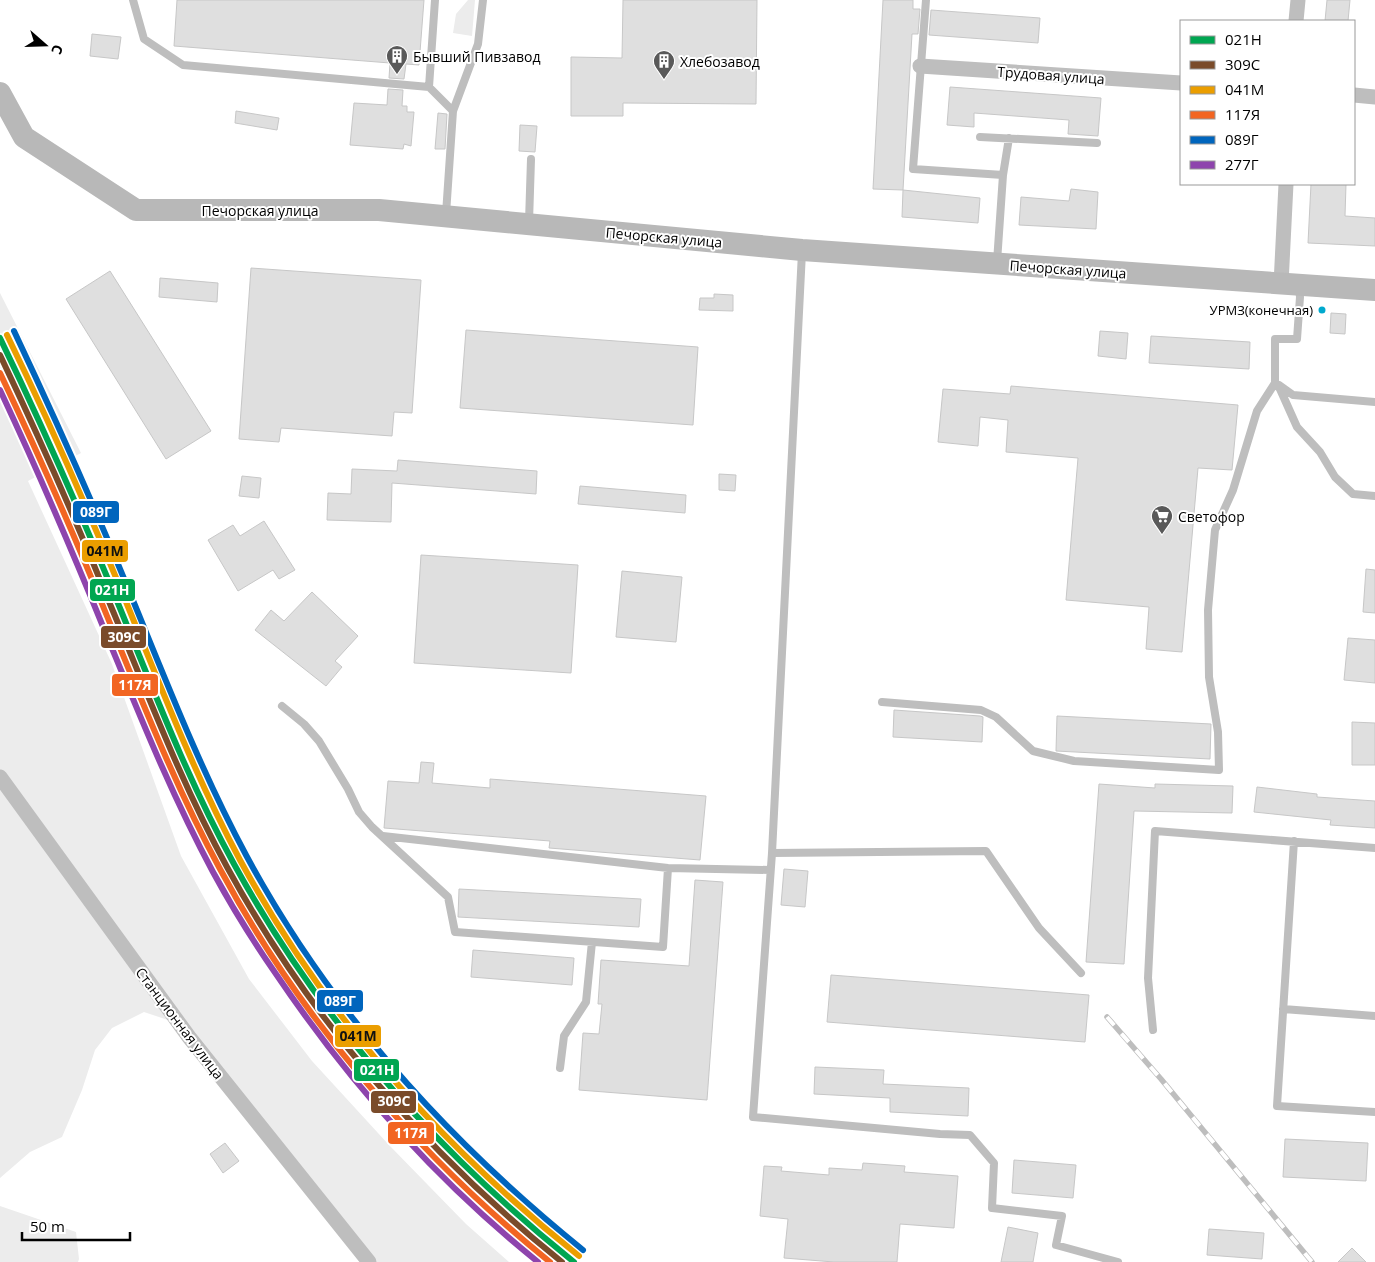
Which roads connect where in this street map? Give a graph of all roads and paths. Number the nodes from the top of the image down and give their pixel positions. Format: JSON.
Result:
{"nodes":[{"id":1,"x":133,"y":0,"type":"edge"},
{"id":2,"x":435,"y":0,"type":"edge"},
{"id":3,"x":483,"y":0,"type":"edge"},
{"id":4,"x":926,"y":0,"type":"edge"},
{"id":5,"x":1298,"y":0,"type":"edge"},
{"id":6,"x":1296,"y":20,"type":"edge"},
{"id":7,"x":920,"y":66,"type":"junction"},
{"id":8,"x":1180,"y":83,"type":"edge"},
{"id":9,"x":429,"y":88,"type":"junction"},
{"id":10,"x":0,"y":93,"type":"edge"},
{"id":11,"x":1355,"y":95,"type":"edge"},
{"id":12,"x":1375,"y":97,"type":"edge"},
{"id":13,"x":453,"y":111,"type":"junction"},
{"id":14,"x":980,"y":137,"type":"dead end"},
{"id":15,"x":1009,"y":138,"type":"junction"},
{"id":16,"x":1097,"y":143,"type":"dead end"},
{"id":17,"x":531,"y":159,"type":"dead end"},
{"id":18,"x":1003,"y":176,"type":"junction"},
{"id":19,"x":1286,"y":185,"type":"edge"},
{"id":20,"x":446,"y":216,"type":"junction"},
{"id":21,"x":529,"y":224,"type":"junction"},
{"id":22,"x":802,"y":250,"type":"junction"},
{"id":23,"x":997,"y":264,"type":"junction"},
{"id":24,"x":1290,"y":285,"type":"junction"},
{"id":25,"x":1375,"y":290,"type":"edge"},
{"id":26,"x":1275,"y":383,"type":"junction"},
{"id":27,"x":1375,"y":402,"type":"edge"},
{"id":28,"x":1375,"y":496,"type":"edge"},
{"id":29,"x":882,"y":702,"type":"dead end"},
{"id":30,"x":282,"y":706,"type":"dead end"},
{"id":31,"x":0,"y":777,"type":"edge"},
{"id":32,"x":383,"y":836,"type":"junction"},
{"id":33,"x":1294,"y":842,"type":"junction"},
{"id":34,"x":1375,"y":848,"type":"edge"},
{"id":35,"x":772,"y":853,"type":"junction"},
{"id":36,"x":668,"y":868,"type":"junction"},
{"id":37,"x":770,"y":870,"type":"junction"},
{"id":38,"x":592,"y":942,"type":"junction"},
{"id":39,"x":1081,"y":974,"type":"dead end"},
{"id":40,"x":1284,"y":1009,"type":"junction"},
{"id":41,"x":1375,"y":1016,"type":"edge"},
{"id":42,"x":1153,"y":1030,"type":"dead end"},
{"id":43,"x":560,"y":1068,"type":"dead end"},
{"id":44,"x":1375,"y":1112,"type":"edge"},
{"id":45,"x":369,"y":1262,"type":"edge"},
{"id":46,"x":1118,"y":1262,"type":"edge"}],
"edges":[{"from":1,"to":9,"type":"lane"},
{"from":2,"to":9,"type":"lane"},
{"from":3,"to":13,"type":"lane"},
{"from":4,"to":7,"type":"lane"},
{"from":5,"to":6,"type":"street"},
{"from":7,"to":8,"type":"street","name":"Трудовая улица"},
{"from":7,"to":18,"type":"lane"},
{"from":9,"to":13,"type":"lane"},
{"from":10,"to":20,"type":"street","name":"Печорская улица"},
{"from":11,"to":12,"type":"street"},
{"from":13,"to":20,"type":"lane"},
{"from":14,"to":15,"type":"lane"},
{"from":15,"to":16,"type":"lane"},
{"from":15,"to":18,"type":"lane"},
{"from":17,"to":21,"type":"lane"},
{"from":18,"to":23,"type":"lane"},
{"from":19,"to":24,"type":"street"},
{"from":20,"to":21,"type":"street","name":"Печорская улица"},
{"from":21,"to":22,"type":"street","name":"Печорская улица"},
{"from":22,"to":23,"type":"street","name":"Печорская улица"},
{"from":22,"to":35,"type":"lane"},
{"from":23,"to":24,"type":"street","name":"Печорская улица"},
{"from":24,"to":25,"type":"street","name":"Печорская улица"},
{"from":24,"to":26,"type":"lane"},
{"from":26,"to":27,"type":"lane"},
{"from":26,"to":28,"type":"lane"},
{"from":26,"to":29,"type":"lane"},
{"from":30,"to":32,"type":"lane"},
{"from":31,"to":45,"type":"street","name":"Станционная улица"},
{"from":32,"to":36,"type":"lane"},
{"from":32,"to":38,"type":"lane"},
{"from":33,"to":34,"type":"lane"},
{"from":33,"to":40,"type":"lane"},
{"from":33,"to":42,"type":"lane"},
{"from":35,"to":37,"type":"lane"},
{"from":35,"to":39,"type":"lane"},
{"from":36,"to":37,"type":"lane"},
{"from":36,"to":38,"type":"lane"},
{"from":37,"to":46,"type":"lane"},
{"from":38,"to":43,"type":"lane"},
{"from":40,"to":41,"type":"lane"},
{"from":40,"to":44,"type":"lane"}]}
